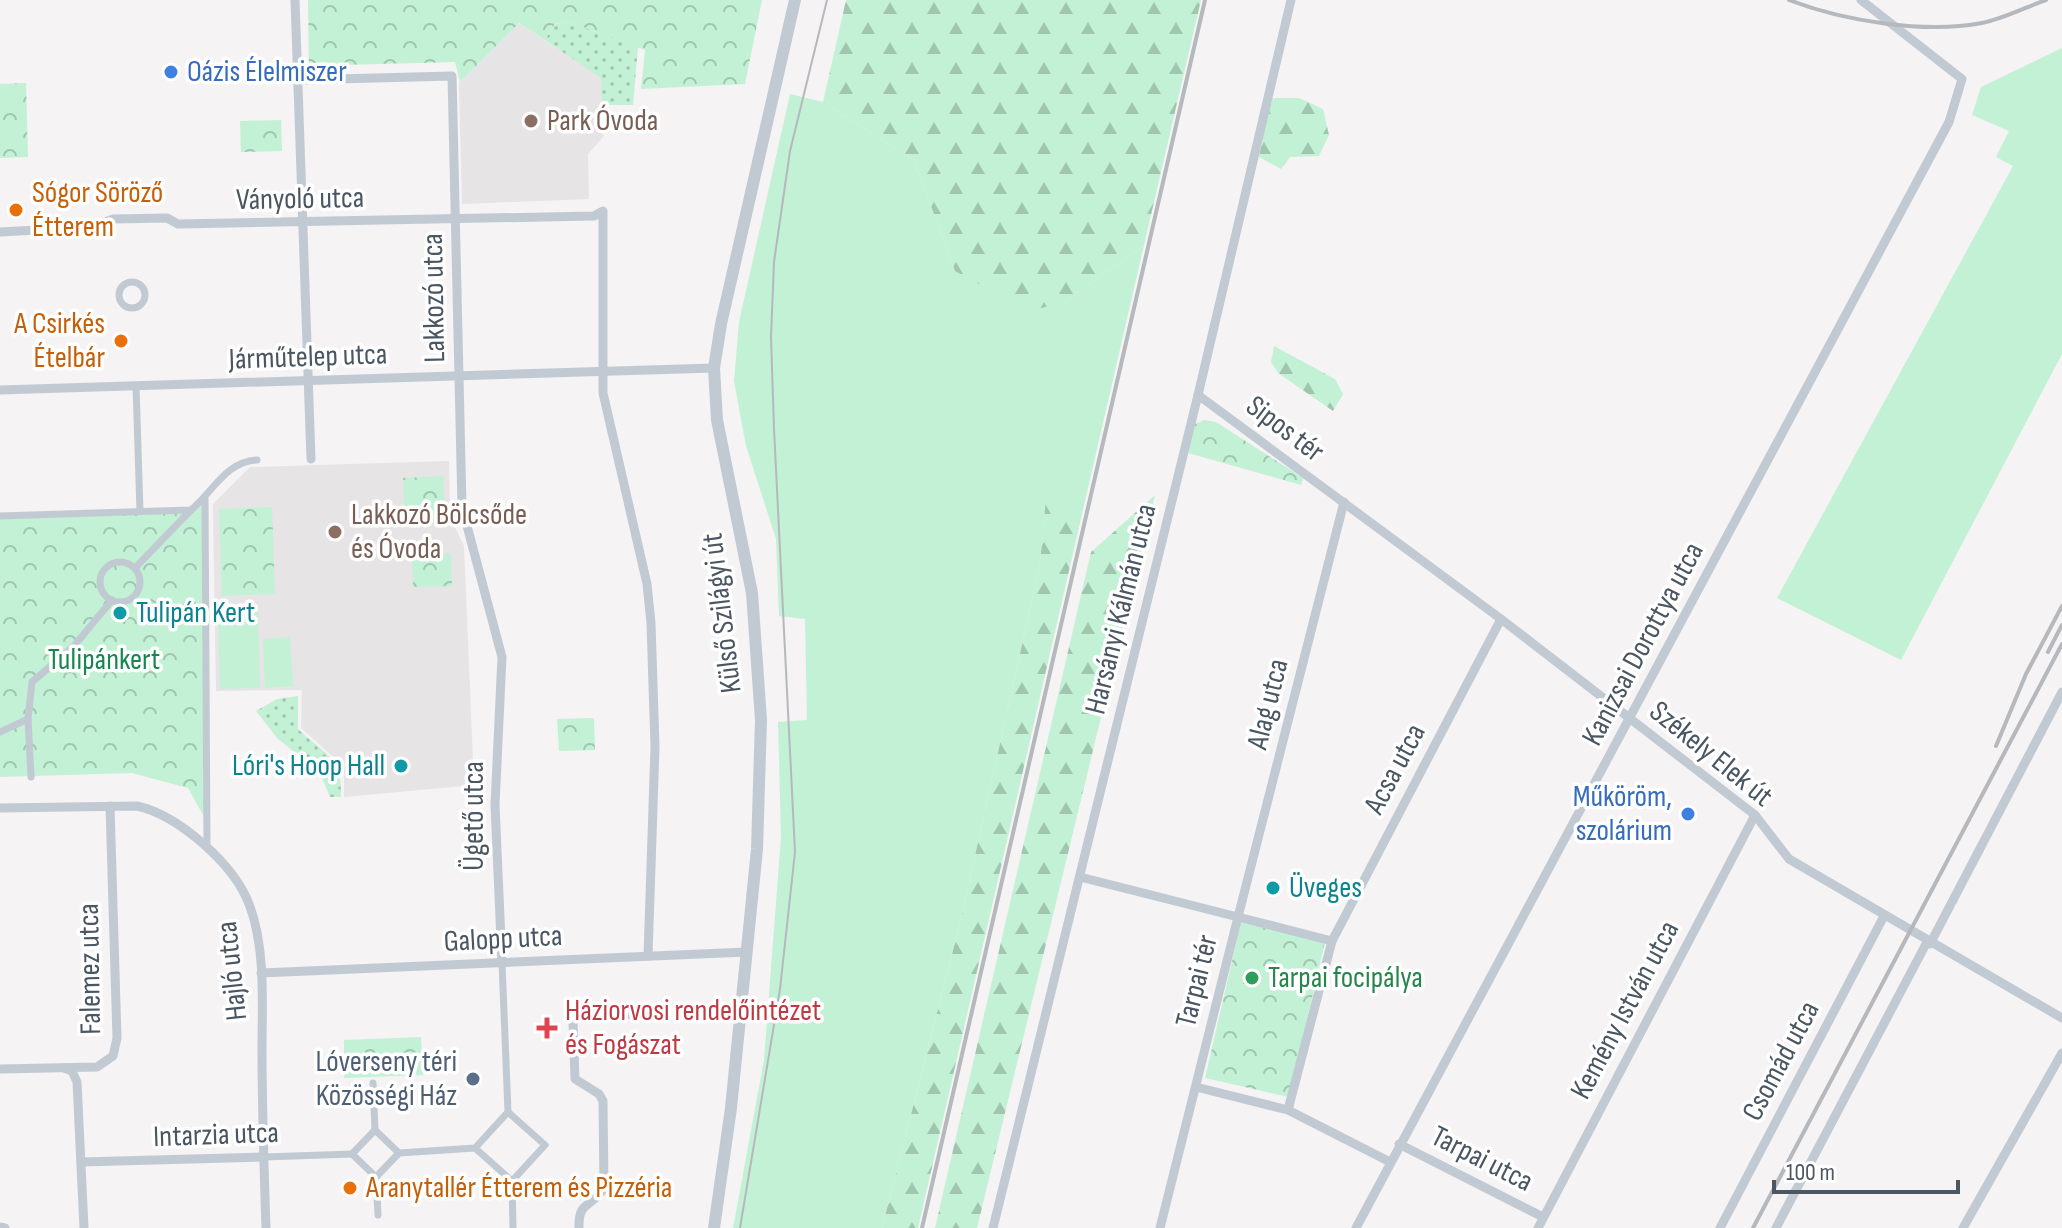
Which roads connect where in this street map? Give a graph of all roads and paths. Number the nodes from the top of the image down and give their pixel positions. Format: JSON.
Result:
{"nodes":[{"id":1,"x":795,"y":0,"type":"edge"},
{"id":2,"x":1291,"y":0,"type":"edge"},
{"id":3,"x":1861,"y":0,"type":"edge"},
{"id":4,"x":295,"y":3,"type":"edge"},
{"id":5,"x":297,"y":80,"type":"junction"},
{"id":6,"x":456,"y":220,"type":"junction"},
{"id":7,"x":302,"y":223,"type":"junction"},
{"id":8,"x":0,"y":232,"type":"edge"},
{"id":9,"x":714,"y":368,"type":"junction"},
{"id":10,"x":602,"y":371,"type":"junction"},
{"id":11,"x":459,"y":376,"type":"junction"},
{"id":12,"x":307,"y":381,"type":"junction"},
{"id":13,"x":136,"y":386,"type":"junction"},
{"id":14,"x":0,"y":390,"type":"edge"},
{"id":15,"x":1198,"y":395,"type":"junction"},
{"id":16,"x":311,"y":459,"type":"dead end"},
{"id":17,"x":257,"y":460,"type":"dead end"},
{"id":18,"x":205,"y":499,"type":"junction"},
{"id":19,"x":1344,"y":502,"type":"junction"},
{"id":20,"x":191,"y":510,"type":"junction"},
{"id":21,"x":140,"y":511,"type":"junction"},
{"id":22,"x":0,"y":516,"type":"edge"},
{"id":23,"x":135,"y":568,"type":"junction"},
{"id":24,"x":112,"y":600,"type":"junction"},
{"id":25,"x":1501,"y":619,"type":"junction"},
{"id":26,"x":502,"y":669,"type":"joint"},
{"id":27,"x":2062,"y":692,"type":"edge"},
{"id":28,"x":28,"y":719,"type":"junction"},
{"id":29,"x":1630,"y":720,"type":"junction"},
{"id":30,"x":0,"y":732,"type":"edge"},
{"id":31,"x":31,"y":777,"type":"dead end"},
{"id":32,"x":110,"y":806,"type":"junction"},
{"id":33,"x":0,"y":808,"type":"edge"},
{"id":34,"x":1755,"y":815,"type":"junction"},
{"id":35,"x":207,"y":850,"type":"junction"},
{"id":36,"x":1080,"y":877,"type":"junction"},
{"id":37,"x":1884,"y":916,"type":"junction"},
{"id":38,"x":1238,"y":917,"type":"junction"},
{"id":39,"x":1332,"y":941,"type":"junction"},
{"id":40,"x":1929,"y":943,"type":"junction"},
{"id":41,"x":747,"y":952,"type":"junction"},
{"id":42,"x":648,"y":956,"type":"junction"},
{"id":43,"x":502,"y":963,"type":"junction"},
{"id":44,"x":261,"y":973,"type":"junction"},
{"id":45,"x":646,"y":1014,"type":"dead end"},
{"id":46,"x":2062,"y":1018,"type":"edge"},
{"id":47,"x":2062,"y":1053,"type":"edge"},
{"id":48,"x":64,"y":1068,"type":"junction"},
{"id":49,"x":0,"y":1069,"type":"edge"},
{"id":50,"x":373,"y":1083,"type":"dead end"},
{"id":51,"x":1196,"y":1087,"type":"junction"},
{"id":52,"x":1288,"y":1110,"type":"junction"},
{"id":53,"x":508,"y":1112,"type":"junction"},
{"id":54,"x":375,"y":1130,"type":"junction"},
{"id":55,"x":1399,"y":1144,"type":"junction"},
{"id":56,"x":475,"y":1148,"type":"junction"},
{"id":57,"x":399,"y":1153,"type":"junction"},
{"id":58,"x":352,"y":1154,"type":"junction"},
{"id":59,"x":264,"y":1157,"type":"junction"},
{"id":60,"x":81,"y":1162,"type":"junction"},
{"id":61,"x":1390,"y":1162,"type":"junction"},
{"id":62,"x":376,"y":1177,"type":"junction"},
{"id":63,"x":512,"y":1181,"type":"junction"},
{"id":64,"x":378,"y":1215,"type":"dead end"},
{"id":65,"x":1543,"y":1217,"type":"junction"},
{"id":66,"x":84,"y":1228,"type":"edge"},
{"id":67,"x":266,"y":1228,"type":"edge"},
{"id":68,"x":513,"y":1228,"type":"edge"},
{"id":69,"x":579,"y":1228,"type":"edge"},
{"id":70,"x":714,"y":1228,"type":"edge"},
{"id":71,"x":993,"y":1228,"type":"edge"},
{"id":72,"x":1160,"y":1228,"type":"edge"},
{"id":73,"x":1356,"y":1228,"type":"edge"},
{"id":74,"x":1538,"y":1228,"type":"edge"},
{"id":75,"x":1720,"y":1228,"type":"edge"},
{"id":76,"x":1776,"y":1228,"type":"edge"},
{"id":77,"x":1963,"y":1228,"type":"edge"}],
"edges":[{"from":1,"to":9,"type":"street","name":"Külső Szilágyi út"},
{"from":2,"to":15,"type":"street","name":"Harsányi Kálmán utca"},
{"from":3,"to":29,"type":"street","name":"Kanizsai Dorottya utca"},
{"from":4,"to":5,"type":"street"},
{"from":5,"to":6,"type":"street","name":"Lakkozó utca"},
{"from":5,"to":7,"type":"street"},
{"from":6,"to":7,"type":"street","name":"Ványoló utca"},
{"from":6,"to":10,"type":"street","name":"Ványoló utca"},
{"from":6,"to":11,"type":"street","name":"Lakkozó utca"},
{"from":7,"to":8,"type":"street","name":"Ványoló utca"},
{"from":7,"to":12,"type":"street"},
{"from":9,"to":10,"type":"street","name":"Járműtelep utca"},
{"from":9,"to":41,"type":"street","name":"Külső Szilágyi út"},
{"from":10,"to":11,"type":"street","name":"Járműtelep utca"},
{"from":10,"to":42,"type":"street"},
{"from":11,"to":12,"type":"street","name":"Járműtelep utca"},
{"from":11,"to":26,"type":"street","name":"Lakkozó utca"},
{"from":12,"to":13,"type":"street","name":"Járműtelep utca"},
{"from":12,"to":16,"type":"street"},
{"from":13,"to":14,"type":"street","name":"Járműtelep utca"},
{"from":13,"to":21,"type":"street"},
{"from":15,"to":19,"type":"street","name":"Sipos tér"},
{"from":15,"to":36,"type":"street","name":"Harsányi Kálmán utca"},
{"from":17,"to":18,"type":"street"},
{"from":18,"to":20,"type":"street"},
{"from":18,"to":35,"type":"street"},
{"from":19,"to":25,"type":"street","name":"Székely Elek út"},
{"from":19,"to":38,"type":"street","name":"Alag utca"},
{"from":20,"to":21,"type":"street"},
{"from":20,"to":23,"type":"street"},
{"from":21,"to":22,"type":"street"},
{"from":23,"to":24,"type":"street"},
{"from":23,"to":24,"type":"street"},
{"from":24,"to":28,"type":"street"},
{"from":25,"to":29,"type":"street","name":"Székely Elek út"},
{"from":25,"to":39,"type":"street","name":"Acsa utca"},
{"from":26,"to":43,"type":"street","name":"Ügető utca"},
{"from":27,"to":40,"type":"street"},
{"from":28,"to":30,"type":"street"},
{"from":28,"to":31,"type":"street"},
{"from":29,"to":34,"type":"street","name":"Székely Elek út"},
{"from":29,"to":55,"type":"street","name":"Kanizsai Dorottya utca"},
{"from":32,"to":33,"type":"street","name":"Hajló utca"},
{"from":32,"to":35,"type":"street","name":"Hajló utca"},
{"from":32,"to":48,"type":"street","name":"Falemez utca"},
{"from":34,"to":37,"type":"street","name":"Székely Elek út"},
{"from":34,"to":65,"type":"street","name":"Kemény István utca"},
{"from":35,"to":44,"type":"street","name":"Hajló utca"},
{"from":36,"to":38,"type":"street"},
{"from":36,"to":71,"type":"street","name":"Harsányi Kálmán utca"},
{"from":37,"to":40,"type":"street","name":"Székely Elek út"},
{"from":37,"to":75,"type":"street","name":"Csomád utca"},
{"from":38,"to":39,"type":"street","name":"Tarpai tér"},
{"from":38,"to":51,"type":"street","name":"Tarpai tér"},
{"from":39,"to":52,"type":"street"},
{"from":40,"to":46,"type":"street","name":"Székely Elek út"},
{"from":40,"to":76,"type":"street"},
{"from":41,"to":42,"type":"street","name":"Galopp utca"},
{"from":41,"to":70,"type":"street","name":"Külső Szilágyi út"},
{"from":42,"to":43,"type":"street","name":"Galopp utca"},
{"from":43,"to":44,"type":"street","name":"Galopp utca"},
{"from":43,"to":53,"type":"street"},
{"from":44,"to":59,"type":"street","name":"Hajló utca"},
{"from":45,"to":69,"type":"street"},
{"from":47,"to":77,"type":"street"},
{"from":48,"to":49,"type":"street"},
{"from":48,"to":60,"type":"street","name":"Falemez utca"},
{"from":50,"to":54,"type":"street"},
{"from":51,"to":52,"type":"street"},
{"from":51,"to":72,"type":"street"},
{"from":52,"to":61,"type":"street","name":"Tarpai utca"},
{"from":53,"to":56,"type":"street"},
{"from":53,"to":63,"type":"street"},
{"from":54,"to":57,"type":"street"},
{"from":54,"to":58,"type":"street"},
{"from":55,"to":61,"type":"street","name":"Kanizsai Dorottya utca"},
{"from":55,"to":65,"type":"street","name":"Tarpai utca"},
{"from":56,"to":57,"type":"street"},
{"from":56,"to":63,"type":"street"},
{"from":57,"to":62,"type":"street"},
{"from":58,"to":59,"type":"street","name":"Intarzia utca"},
{"from":58,"to":62,"type":"street"},
{"from":59,"to":60,"type":"street","name":"Intarzia utca"},
{"from":59,"to":67,"type":"street","name":"Hajló utca"},
{"from":60,"to":66,"type":"street","name":"Falemez utca"},
{"from":61,"to":73,"type":"street","name":"Kanizsai Dorottya utca"},
{"from":62,"to":64,"type":"street"},
{"from":63,"to":68,"type":"street"},
{"from":65,"to":74,"type":"street","name":"Kemény István utca"}]}
